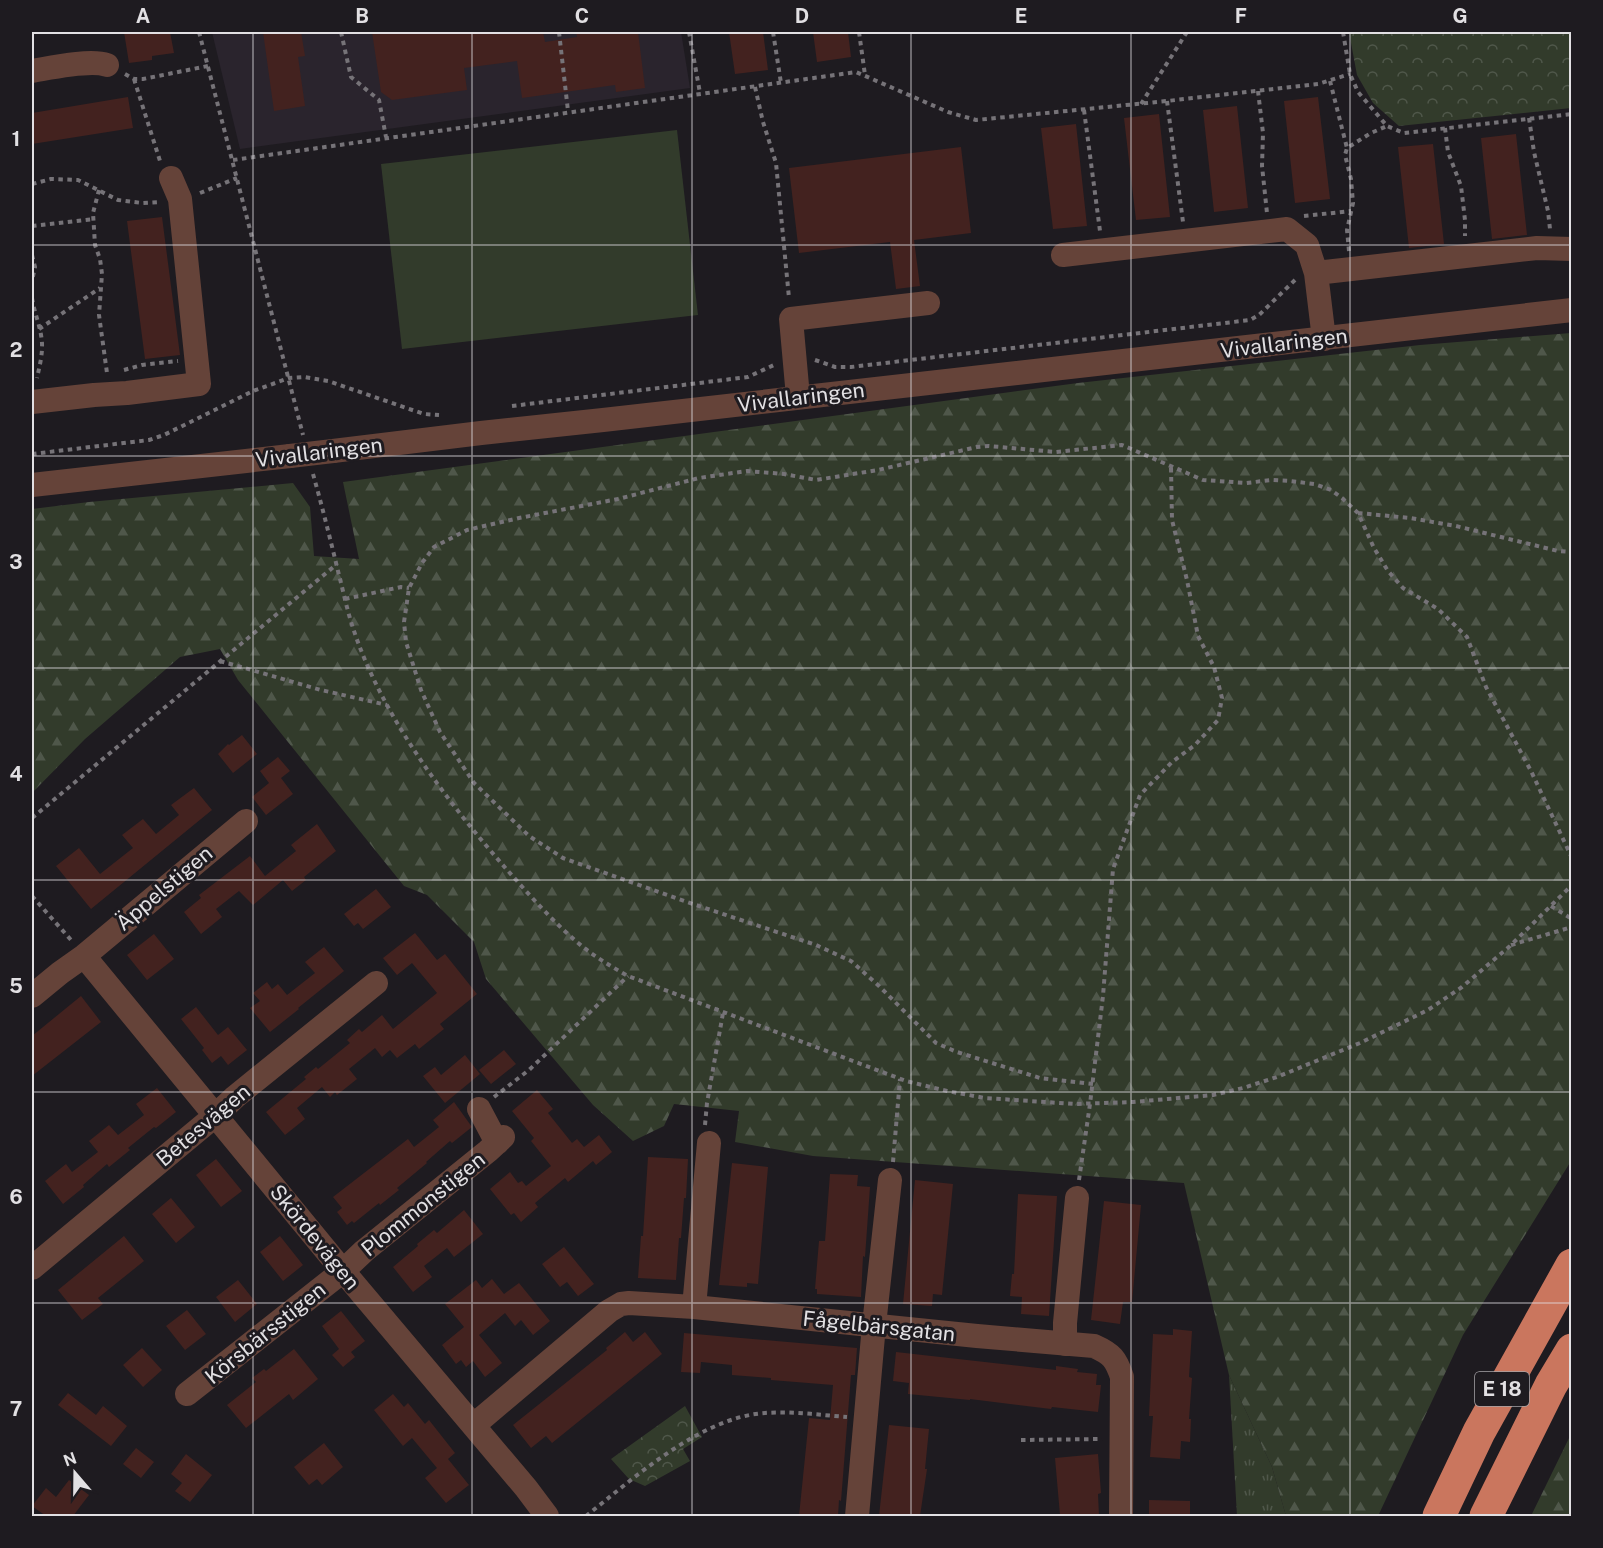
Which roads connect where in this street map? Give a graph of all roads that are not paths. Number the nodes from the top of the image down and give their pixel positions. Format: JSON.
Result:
{"nodes":[{"id":1,"x":106,"y":65,"type":"road end"},
{"id":2,"x":32,"y":71,"type":"edge"},
{"id":3,"x":176,"y":188,"type":"road end"},
{"id":4,"x":1562,"y":248,"type":"edge"},
{"id":5,"x":1063,"y":255,"type":"dead end"},
{"id":6,"x":1316,"y":273,"type":"junction"},
{"id":7,"x":928,"y":303,"type":"dead end"},
{"id":8,"x":1572,"y":310,"type":"edge"},
{"id":9,"x":1324,"y":339,"type":"junction"},
{"id":10,"x":798,"y":398,"type":"junction"},
{"id":11,"x":32,"y":402,"type":"edge"},
{"id":12,"x":32,"y":485,"type":"edge"},
{"id":13,"x":246,"y":820,"type":"dead end"},
{"id":14,"x":84,"y":956,"type":"junction"},
{"id":15,"x":376,"y":983,"type":"dead end"},
{"id":16,"x":32,"y":996,"type":"edge"},
{"id":17,"x":479,"y":1108,"type":"road end"},
{"id":18,"x":216,"y":1115,"type":"junction"},
{"id":19,"x":709,"y":1143,"type":"road end"},
{"id":20,"x":890,"y":1180,"type":"road end"},
{"id":21,"x":1077,"y":1198,"type":"road end"},
{"id":22,"x":1572,"y":1265,"type":"edge"},
{"id":23,"x":32,"y":1268,"type":"edge"},
{"id":24,"x":343,"y":1271,"type":"junction"},
{"id":25,"x":694,"y":1307,"type":"junction"},
{"id":26,"x":874,"y":1325,"type":"junction"},
{"id":27,"x":1065,"y":1344,"type":"junction"},
{"id":28,"x":1572,"y":1350,"type":"edge"},
{"id":29,"x":187,"y":1394,"type":"dead end"},
{"id":30,"x":474,"y":1425,"type":"junction"},
{"id":31,"x":547,"y":1516,"type":"edge"},
{"id":32,"x":857,"y":1516,"type":"edge"},
{"id":33,"x":1121,"y":1516,"type":"edge"},
{"id":34,"x":1439,"y":1516,"type":"edge"},
{"id":35,"x":1486,"y":1516,"type":"edge"}],
"edges":[{"from":1,"to":2,"type":"street"},
{"from":3,"to":11,"type":"street"},
{"from":4,"to":6,"type":"street"},
{"from":5,"to":6,"type":"street"},
{"from":6,"to":9,"type":"street"},
{"from":7,"to":10,"type":"street"},
{"from":8,"to":9,"type":"street","name":"Vivallaringen"},
{"from":9,"to":10,"type":"street","name":"Vivallaringen"},
{"from":10,"to":12,"type":"street","name":"Vivallaringen","bridge":true},
{"from":13,"to":14,"type":"street","name":"Äppelstigen"},
{"from":14,"to":16,"type":"street","name":"Äppelstigen"},
{"from":14,"to":18,"type":"street","name":"Skördevägen"},
{"from":15,"to":18,"type":"street","name":"Betesvägen"},
{"from":17,"to":24,"type":"street","name":"Plommonstigen"},
{"from":18,"to":23,"type":"street","name":"Betesvägen"},
{"from":18,"to":24,"type":"street","name":"Skördevägen"},
{"from":19,"to":25,"type":"street"},
{"from":20,"to":26,"type":"street"},
{"from":21,"to":27,"type":"street"},
{"from":22,"to":34,"type":"highway","number":"E 18"},
{"from":24,"to":29,"type":"street","name":"Körsbärsstigen"},
{"from":24,"to":30,"type":"street","name":"Skördevägen"},
{"from":25,"to":26,"type":"street","name":"Fågelbärsgatan"},
{"from":25,"to":30,"type":"street","name":"Fågelbärsgatan"},
{"from":26,"to":27,"type":"street","name":"Fågelbärsgatan"},
{"from":26,"to":32,"type":"street"},
{"from":27,"to":33,"type":"street","name":"Fågelbärsgatan"},
{"from":28,"to":35,"type":"highway","number":"E 18"},
{"from":30,"to":31,"type":"street","name":"Skördevägen"}]}
